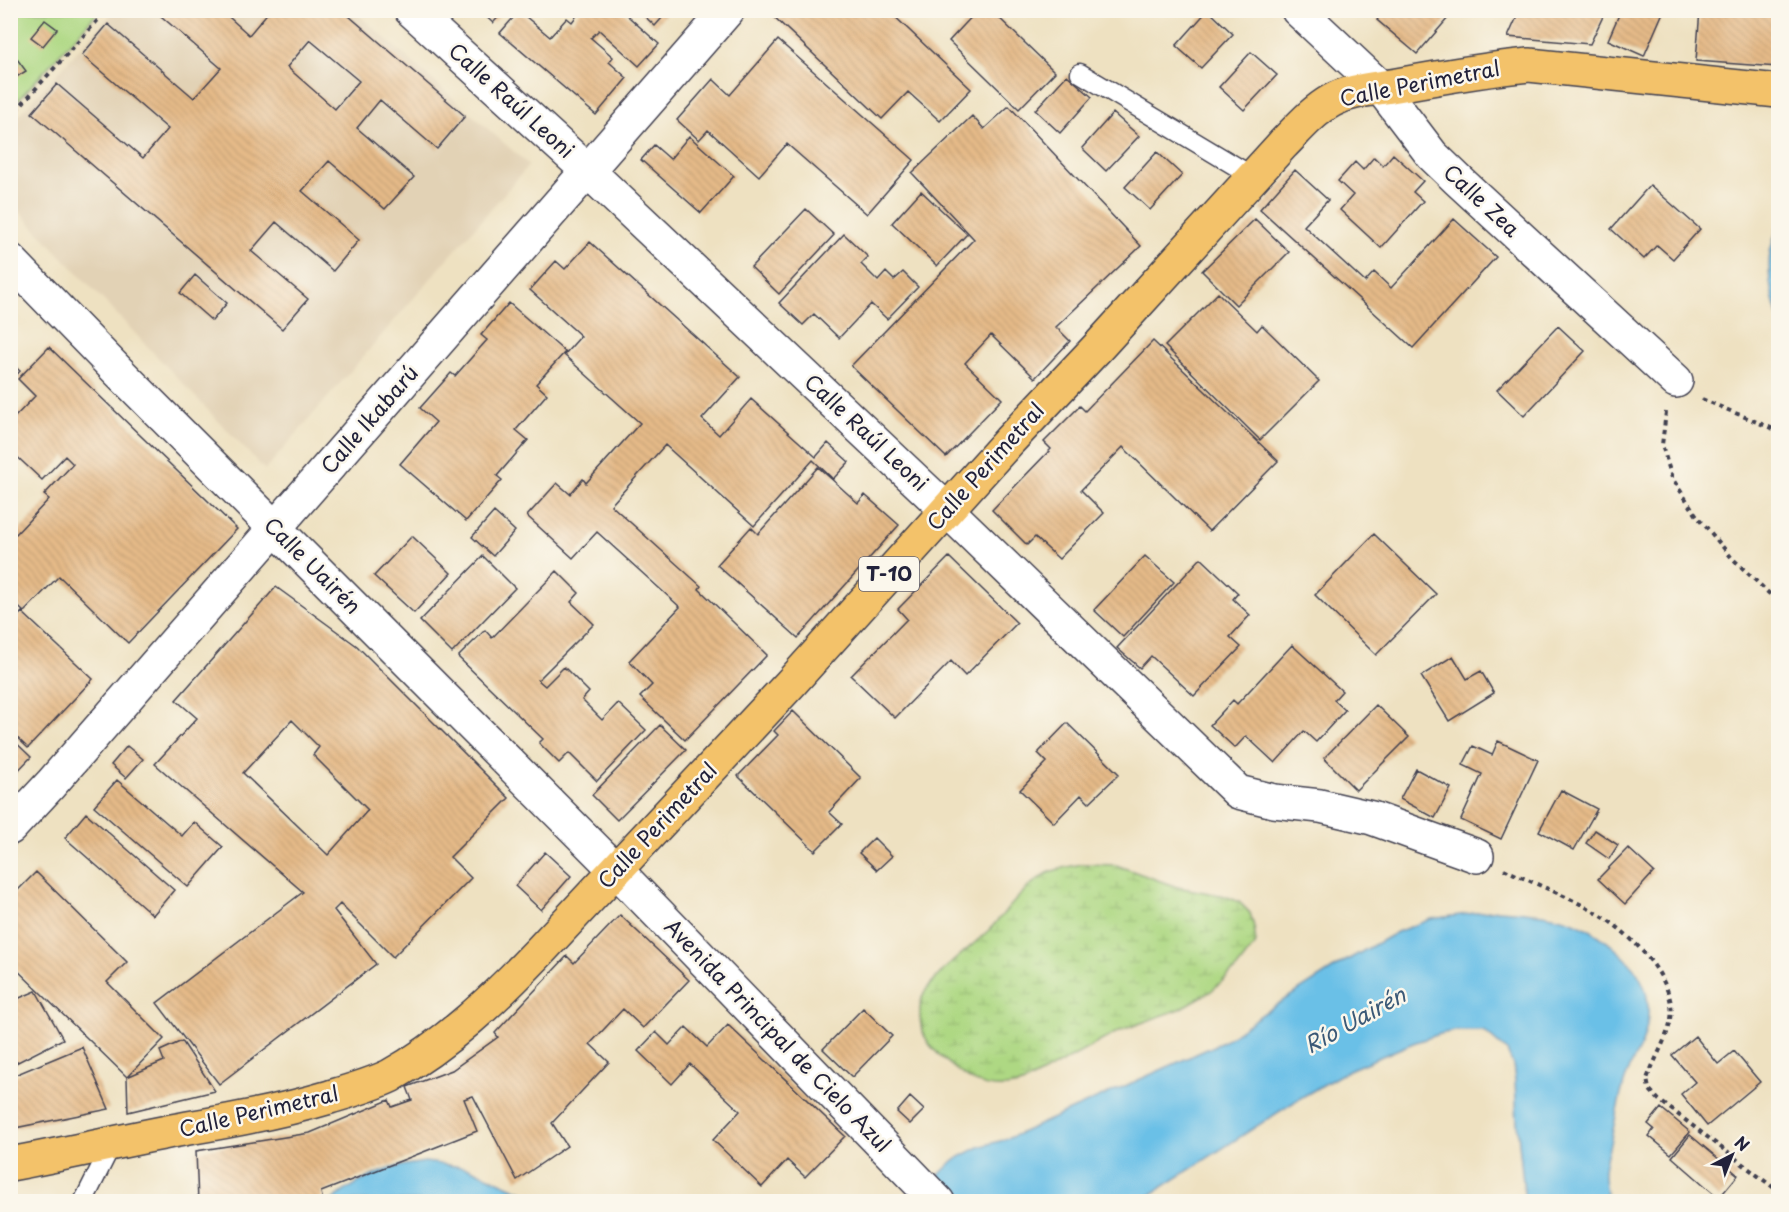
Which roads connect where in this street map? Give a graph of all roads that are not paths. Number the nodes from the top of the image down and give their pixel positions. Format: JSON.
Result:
{"nodes":[{"id":1,"x":411,"y":10,"type":"edge"},
{"id":2,"x":728,"y":10,"type":"edge"},
{"id":3,"x":1298,"y":10,"type":"edge"},
{"id":4,"x":1080,"y":73,"type":"dead end"},
{"id":5,"x":1381,"y":88,"type":"junction"},
{"id":6,"x":1779,"y":91,"type":"edge"},
{"id":7,"x":588,"y":171,"type":"junction"},
{"id":8,"x":1252,"y":176,"type":"junction"},
{"id":9,"x":10,"y":260,"type":"edge"},
{"id":10,"x":1676,"y":381,"type":"road end"},
{"id":11,"x":947,"y":510,"type":"junction"},
{"id":12,"x":275,"y":528,"type":"junction"},
{"id":13,"x":10,"y":828,"type":"edge"},
{"id":14,"x":1477,"y":856,"type":"road end"},
{"id":15,"x":616,"y":870,"type":"junction"},
{"id":16,"x":112,"y":1144,"type":"junction"},
{"id":17,"x":10,"y":1164,"type":"edge"},
{"id":18,"x":83,"y":1202,"type":"edge"},
{"id":19,"x":938,"y":1202,"type":"edge"}],
"edges":[{"from":1,"to":7,"type":"street","name":"Calle Raúl Leoni"},
{"from":2,"to":7,"type":"street","name":"Calle Ikabarú"},
{"from":3,"to":5,"type":"street","name":"Calle Zea"},
{"from":4,"to":8,"type":"lane"},
{"from":5,"to":6,"type":"highway","name":"Calle Perimetral","number":"T-10"},
{"from":5,"to":8,"type":"highway","name":"Calle Perimetral","number":"T-10"},
{"from":5,"to":10,"type":"street","name":"Calle Zea"},
{"from":7,"to":11,"type":"street","name":"Calle Raúl Leoni"},
{"from":7,"to":12,"type":"street","name":"Calle Ikabarú"},
{"from":8,"to":11,"type":"highway","name":"Calle Perimetral","number":"T-10"},
{"from":9,"to":12,"type":"street","name":"Calle Uairén"},
{"from":11,"to":14,"type":"street","name":"Calle Raúl Leoni"},
{"from":11,"to":15,"type":"highway","name":"Calle Perimetral","number":"T-10"},
{"from":12,"to":13,"type":"street","name":"Calle Ikabarú"},
{"from":12,"to":15,"type":"street","name":"Calle Uairén"},
{"from":15,"to":16,"type":"highway","name":"Calle Perimetral","number":"T-10"},
{"from":15,"to":19,"type":"street","name":"Avenida Principal de Cielo Azul"},
{"from":16,"to":17,"type":"highway","name":"Calle Perimetral","number":"T-10"},
{"from":16,"to":18,"type":"lane"}]}
